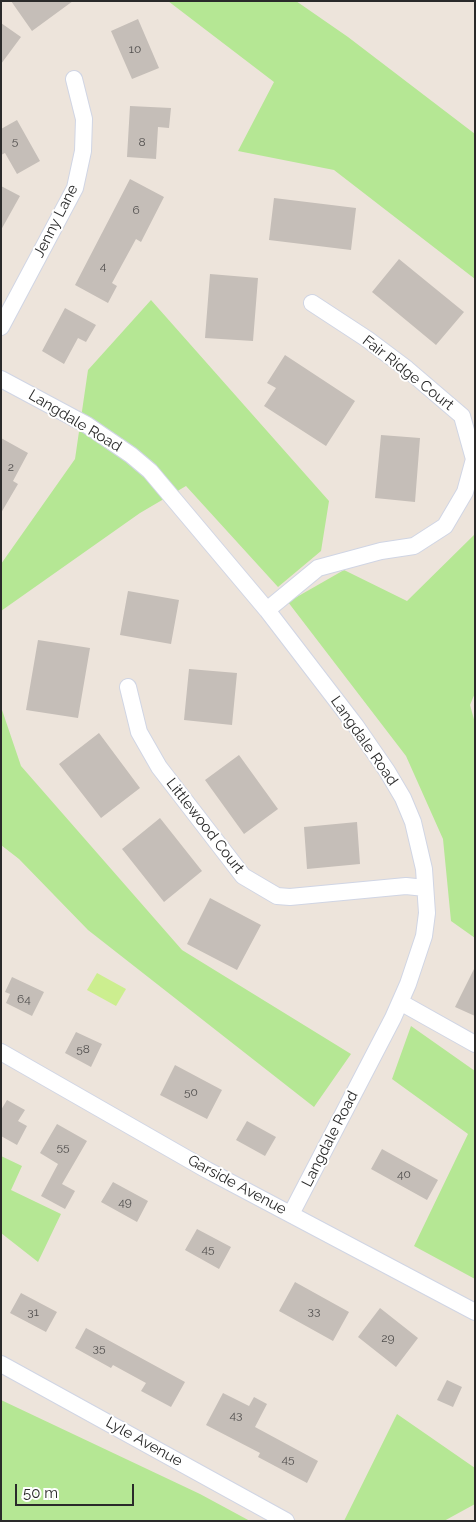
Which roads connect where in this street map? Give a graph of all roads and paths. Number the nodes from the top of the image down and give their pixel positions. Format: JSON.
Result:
{"nodes":[{"id":1,"x":74,"y":79,"type":"dead end"},
{"id":2,"x":312,"y":303,"type":"dead end"},
{"id":3,"x":1,"y":327,"type":"edge"},
{"id":4,"x":1,"y":379,"type":"edge"},
{"id":5,"x":267,"y":610,"type":"junction"},
{"id":6,"x":128,"y":687,"type":"dead end"},
{"id":7,"x":426,"y":888,"type":"junction"},
{"id":8,"x":400,"y":1002,"type":"junction"},
{"id":9,"x":475,"y":1044,"type":"edge"},
{"id":10,"x":1,"y":1052,"type":"edge"},
{"id":11,"x":291,"y":1214,"type":"junction"},
{"id":12,"x":475,"y":1312,"type":"edge"},
{"id":13,"x":1,"y":1364,"type":"edge"},
{"id":14,"x":286,"y":1521,"type":"edge"}],
"edges":[{"from":1,"to":3,"type":"street","name":"Jenny Lane"},
{"from":2,"to":5,"type":"street","name":"Fair Ridge Court"},
{"from":4,"to":5,"type":"street","name":"Langdale Road"},
{"from":5,"to":7,"type":"street","name":"Langdale Road"},
{"from":6,"to":7,"type":"street","name":"Littlewood Court"},
{"from":7,"to":8,"type":"street","name":"Langdale Road"},
{"from":8,"to":9,"type":"street"},
{"from":8,"to":11,"type":"street","name":"Langdale Road"},
{"from":10,"to":11,"type":"street","name":"Garside Avenue"},
{"from":11,"to":12,"type":"street","name":"Garside Avenue"},
{"from":13,"to":14,"type":"street","name":"Lyle Avenue"}]}
